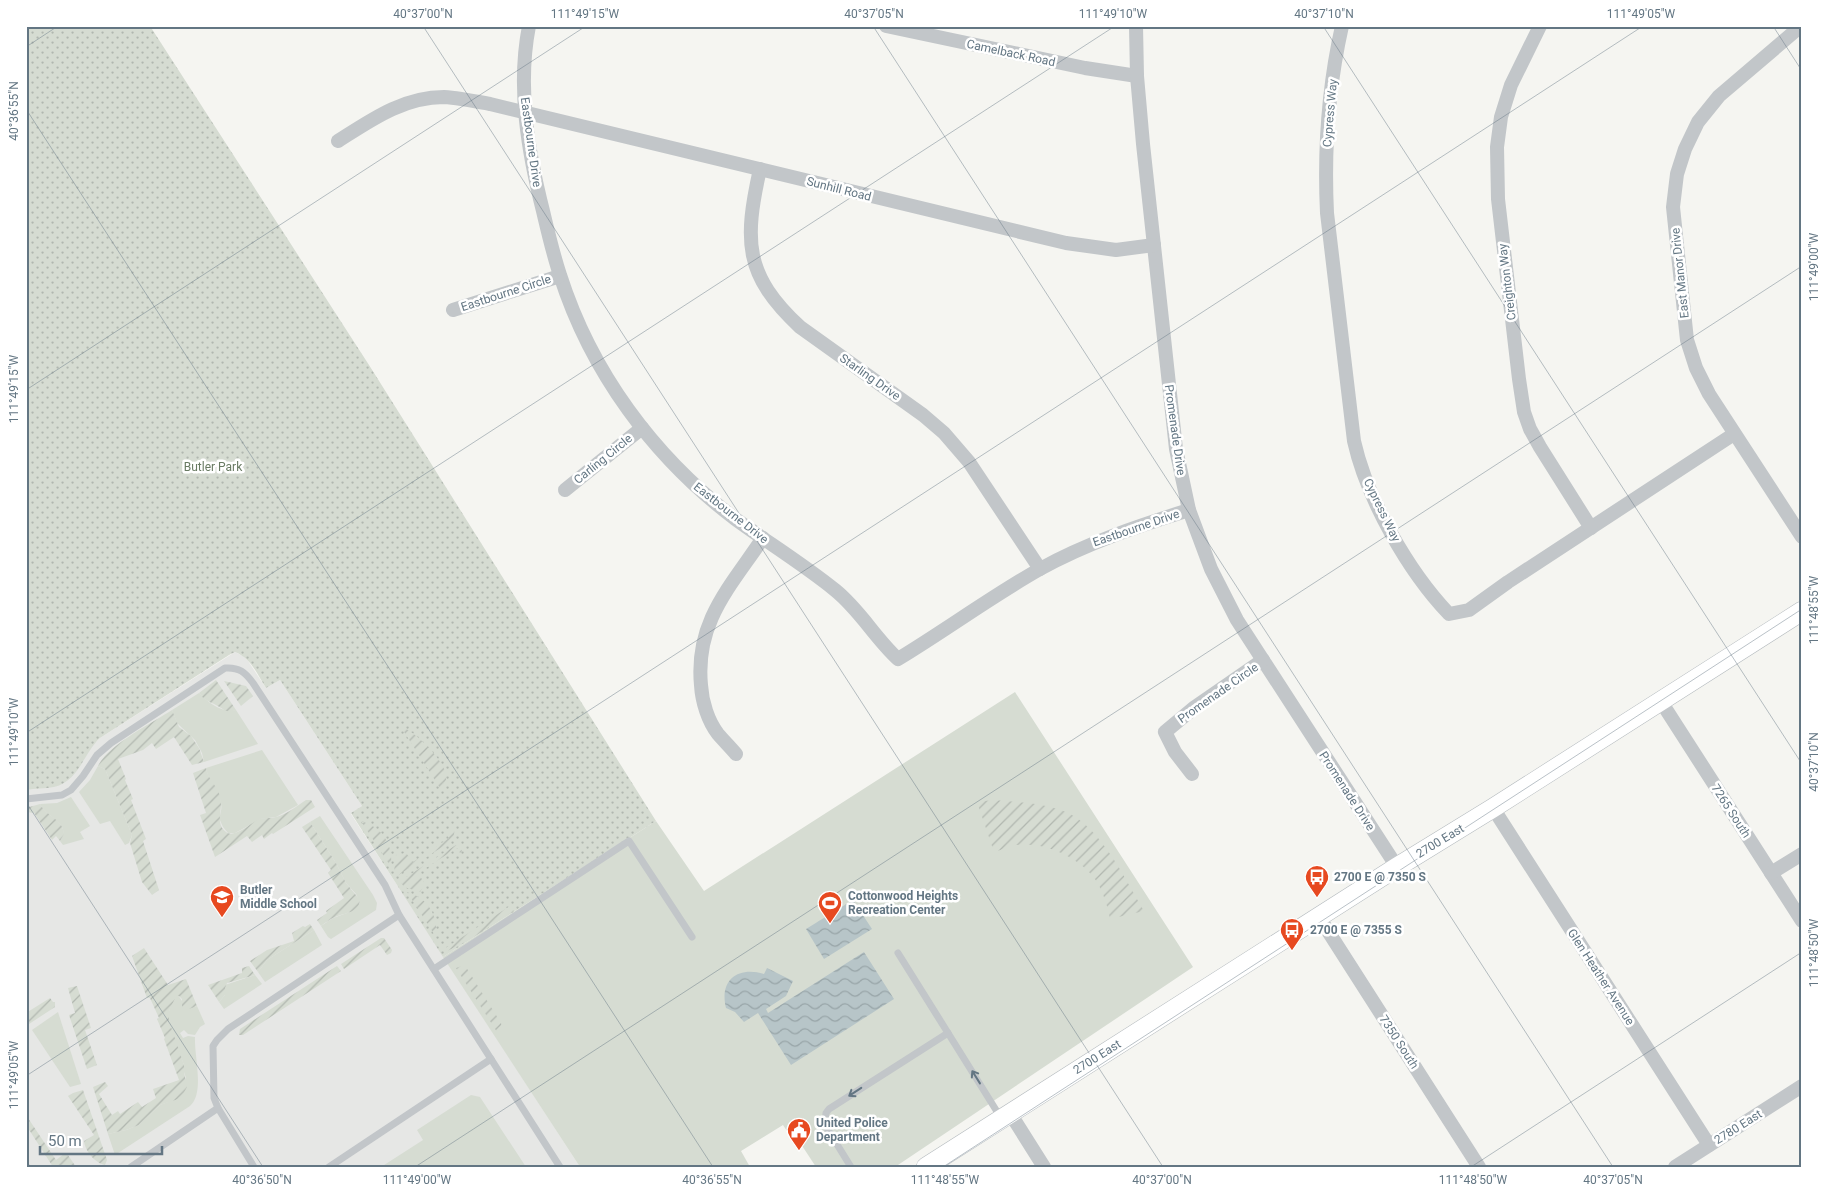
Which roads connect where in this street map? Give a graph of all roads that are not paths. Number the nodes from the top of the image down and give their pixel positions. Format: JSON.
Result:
{"nodes":[{"id":1,"x":529,"y":26,"type":"edge"},
{"id":2,"x":886,"y":26,"type":"edge"},
{"id":3,"x":1136,"y":26,"type":"edge"},
{"id":4,"x":1342,"y":26,"type":"edge"},
{"id":5,"x":1540,"y":26,"type":"edge"},
{"id":6,"x":1801,"y":26,"type":"edge"},
{"id":7,"x":1137,"y":76,"type":"junction"},
{"id":8,"x":526,"y":114,"type":"junction"},
{"id":9,"x":338,"y":141,"type":"dead end"},
{"id":10,"x":760,"y":170,"type":"junction"},
{"id":11,"x":1154,"y":245,"type":"junction"},
{"id":12,"x":560,"y":276,"type":"junction"},
{"id":13,"x":453,"y":310,"type":"dead end"},
{"id":14,"x":642,"y":428,"type":"junction"},
{"id":15,"x":1734,"y":434,"type":"junction"},
{"id":16,"x":565,"y":490,"type":"dead end"},
{"id":17,"x":1189,"y":510,"type":"junction"},
{"id":18,"x":1591,"y":528,"type":"junction"},
{"id":19,"x":1802,"y":537,"type":"edge"},
{"id":20,"x":763,"y":538,"type":"junction"},
{"id":21,"x":1040,"y":569,"type":"junction"},
{"id":22,"x":1802,"y":611,"type":"edge"},
{"id":23,"x":1263,"y":660,"type":"junction"},
{"id":24,"x":1660,"y":700,"type":"junction"},
{"id":25,"x":736,"y":754,"type":"dead end"},
{"id":26,"x":1192,"y":774,"type":"dead end"},
{"id":27,"x":26,"y":799,"type":"edge"},
{"id":28,"x":1493,"y":808,"type":"junction"},
{"id":29,"x":1802,"y":854,"type":"edge"},
{"id":30,"x":1397,"y":867,"type":"junction"},
{"id":31,"x":1771,"y":873,"type":"junction"},
{"id":32,"x":399,"y":915,"type":"junction"},
{"id":33,"x":1320,"y":916,"type":"junction"},
{"id":34,"x":1802,"y":921,"type":"edge"},
{"id":35,"x":692,"y":937,"type":"dead end"},
{"id":36,"x":898,"y":953,"type":"dead end"},
{"id":37,"x":434,"y":969,"type":"junction"},
{"id":38,"x":948,"y":1033,"type":"junction"},
{"id":39,"x":491,"y":1058,"type":"junction"},
{"id":40,"x":1802,"y":1086,"type":"edge"},
{"id":41,"x":218,"y":1108,"type":"junction"},
{"id":42,"x":1005,"y":1116,"type":"junction"},
{"id":43,"x":1709,"y":1145,"type":"junction"},
{"id":44,"x":131,"y":1167,"type":"edge"},
{"id":45,"x":254,"y":1167,"type":"edge"},
{"id":46,"x":329,"y":1167,"type":"edge"},
{"id":47,"x":560,"y":1167,"type":"edge"},
{"id":48,"x":851,"y":1167,"type":"edge"},
{"id":49,"x":926,"y":1167,"type":"edge"},
{"id":50,"x":1044,"y":1167,"type":"edge"},
{"id":51,"x":1479,"y":1167,"type":"edge"},
{"id":52,"x":1675,"y":1167,"type":"edge"}],
"edges":[{"from":1,"to":8,"type":"street","name":"Eastbourne Drive"},
{"from":2,"to":7,"type":"street","name":"Camelback Road"},
{"from":3,"to":7,"type":"street","name":"Promenade Drive"},
{"from":4,"to":18,"type":"street","name":"Cypress Way"},
{"from":5,"to":18,"type":"street","name":"Creighton Way"},
{"from":6,"to":15,"type":"street","name":"East Manor Drive"},
{"from":7,"to":11,"type":"street","name":"Promenade Drive"},
{"from":8,"to":9,"type":"street","name":"Sunhill Road"},
{"from":8,"to":10,"type":"street","name":"Sunhill Road"},
{"from":8,"to":12,"type":"street","name":"Eastbourne Drive"},
{"from":10,"to":11,"type":"street","name":"Sunhill Road"},
{"from":10,"to":21,"type":"street","name":"Starling Drive"},
{"from":11,"to":17,"type":"street","name":"Promenade Drive"},
{"from":12,"to":13,"type":"street","name":"Eastbourne Circle"},
{"from":12,"to":14,"type":"street","name":"Eastbourne Drive"},
{"from":14,"to":16,"type":"street","name":"Carling Circle"},
{"from":14,"to":20,"type":"street","name":"Eastbourne Drive"},
{"from":15,"to":18,"type":"street","name":"Cypress Way"},
{"from":15,"to":19,"type":"street","name":"East Manor Drive"},
{"from":17,"to":21,"type":"street","name":"Eastbourne Drive"},
{"from":17,"to":23,"type":"street","name":"Promenade Drive"},
{"from":20,"to":21,"type":"street","name":"Eastbourne Drive"},
{"from":20,"to":25,"type":"street"},
{"from":22,"to":24,"type":"street","name":"2700 East"},
{"from":23,"to":26,"type":"street","name":"Promenade Circle"},
{"from":23,"to":30,"type":"street","name":"Promenade Drive"},
{"from":24,"to":28,"type":"street","name":"2700 East"},
{"from":24,"to":31,"type":"street","name":"7265 South"},
{"from":27,"to":32,"type":"lane"},
{"from":28,"to":30,"type":"street","name":"2700 East"},
{"from":28,"to":43,"type":"street","name":"Glen Heather Avenue"},
{"from":29,"to":31,"type":"street"},
{"from":30,"to":33,"type":"street","name":"2700 East"},
{"from":31,"to":34,"type":"street","name":"7265 South"},
{"from":32,"to":37,"type":"lane"},
{"from":32,"to":41,"type":"lane"},
{"from":33,"to":42,"type":"street","name":"2700 East"},
{"from":33,"to":51,"type":"street","name":"7350 South"},
{"from":35,"to":37,"type":"lane"},
{"from":36,"to":38,"type":"lane"},
{"from":37,"to":39,"type":"lane"},
{"from":42,"to":38,"type":"lane","one_way":true},
{"from":38,"to":48,"type":"lane","one_way":true},
{"from":39,"to":46,"type":"lane"},
{"from":39,"to":47,"type":"lane"},
{"from":40,"to":43,"type":"street","name":"2780 East"},
{"from":41,"to":44,"type":"lane"},
{"from":41,"to":45,"type":"lane"},
{"from":42,"to":49,"type":"street","name":"2700 East"},
{"from":42,"to":50,"type":"street"},
{"from":43,"to":52,"type":"street","name":"2780 East"}]}
